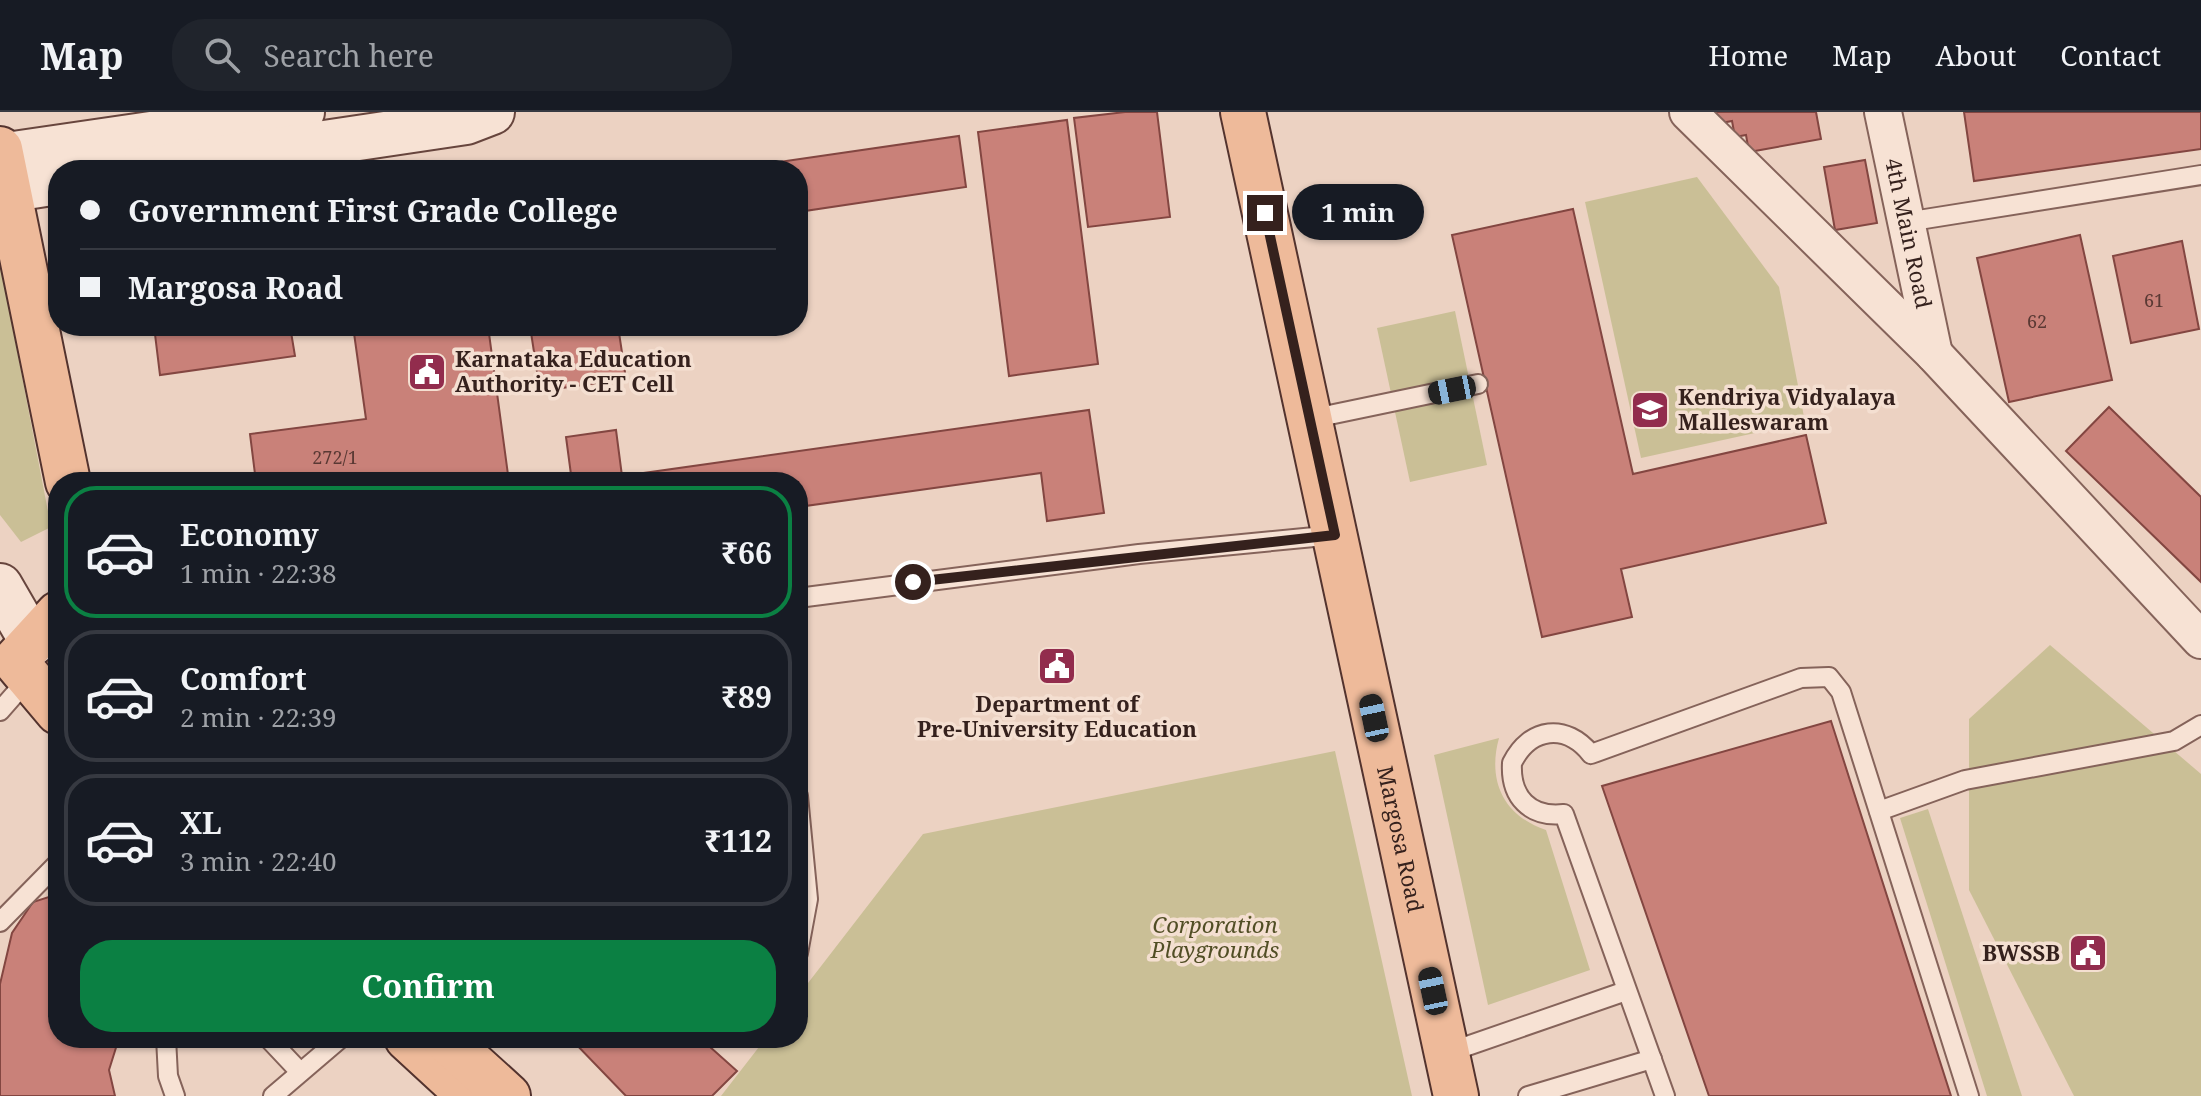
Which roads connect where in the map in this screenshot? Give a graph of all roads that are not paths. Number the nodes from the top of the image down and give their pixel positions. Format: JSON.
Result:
{"nodes":[{"id":1,"x":302,"y":112,"type":"edge"},
{"id":2,"x":492,"y":112,"type":"edge"},
{"id":3,"x":1243,"y":112,"type":"edge"},
{"id":4,"x":1688,"y":112,"type":"edge"},
{"id":5,"x":1883,"y":112,"type":"edge"},
{"id":6,"x":240,"y":116,"type":"edge"},
{"id":7,"x":210,"y":160,"type":"edge"},
{"id":8,"x":2,"y":168,"type":"edge"},
{"id":9,"x":2201,"y":175,"type":"edge"},
{"id":10,"x":48,"y":180,"type":"edge"},
{"id":11,"x":1906,"y":222,"type":"junction"},
{"id":12,"x":1934,"y":354,"type":"junction"},
{"id":13,"x":1478,"y":384,"type":"dead end"},
{"id":14,"x":1310,"y":419,"type":"junction"},
{"id":15,"x":66,"y":472,"type":"edge"},
{"id":16,"x":1335,"y":535,"type":"junction"},
{"id":17,"x":0,"y":586,"type":"edge"},
{"id":18,"x":808,"y":597,"type":"edge"},
{"id":19,"x":2200,"y":636,"type":"edge"},
{"id":20,"x":27,"y":660,"type":"edge"},
{"id":21,"x":48,"y":695,"type":"edge"},
{"id":22,"x":2201,"y":725,"type":"edge"},
{"id":23,"x":1879,"y":811,"type":"junction"},
{"id":24,"x":48,"y":873,"type":"edge"},
{"id":25,"x":0,"y":922,"type":"edge"},
{"id":26,"x":1626,"y":991,"type":"junction"},
{"id":27,"x":167,"y":1048,"type":"edge"},
{"id":28,"x":277,"y":1048,"type":"edge"},
{"id":29,"x":329,"y":1048,"type":"edge"},
{"id":30,"x":418,"y":1048,"type":"edge"},
{"id":31,"x":455,"y":1048,"type":"edge"},
{"id":32,"x":1447,"y":1053,"type":"junction"},
{"id":33,"x":1652,"y":1059,"type":"junction"},
{"id":34,"x":300,"y":1072,"type":"junction"},
{"id":35,"x":175,"y":1096,"type":"edge"},
{"id":36,"x":273,"y":1096,"type":"edge"},
{"id":37,"x":469,"y":1096,"type":"edge"},
{"id":38,"x":508,"y":1096,"type":"edge"},
{"id":39,"x":1456,"y":1096,"type":"edge"},
{"id":40,"x":1528,"y":1096,"type":"edge"},
{"id":41,"x":1665,"y":1096,"type":"edge"},
{"id":42,"x":1969,"y":1096,"type":"edge"}],
"edges":[{"from":1,"to":6,"type":"main road"},
{"from":2,"to":7,"type":"main road"},
{"from":3,"to":14,"type":"main road","name":"Margosa Road"},
{"from":4,"to":12,"type":"street"},
{"from":5,"to":11,"type":"street","name":"4th Main Road"},
{"from":6,"to":8,"type":"main road"},
{"from":8,"to":10,"type":"main road"},
{"from":8,"to":15,"type":"main road"},
{"from":9,"to":11,"type":"lane"},
{"from":11,"to":12,"type":"street","name":"4th Main Road"},
{"from":12,"to":19,"type":"street"},
{"from":13,"to":14,"type":"lane"},
{"from":14,"to":16,"type":"main road","name":"Margosa Road"},
{"from":16,"to":18,"type":"lane"},
{"from":16,"to":32,"type":"main road","name":"Margosa Road"},
{"from":17,"to":20,"type":"main road"},
{"from":20,"to":21,"type":"main road"},
{"from":22,"to":23,"type":"lane"},
{"from":23,"to":26,"type":"lane"},
{"from":23,"to":42,"type":"lane"},
{"from":24,"to":25,"type":"lane"},
{"from":26,"to":32,"type":"lane"},
{"from":26,"to":33,"type":"lane"},
{"from":27,"to":35,"type":"lane"},
{"from":28,"to":34,"type":"lane"},
{"from":29,"to":34,"type":"lane"},
{"from":30,"to":37,"type":"main road"},
{"from":31,"to":38,"type":"main road"},
{"from":32,"to":39,"type":"main road","name":"Margosa Road"},
{"from":33,"to":40,"type":"lane"},
{"from":33,"to":41,"type":"lane"},
{"from":34,"to":36,"type":"lane"}]}
